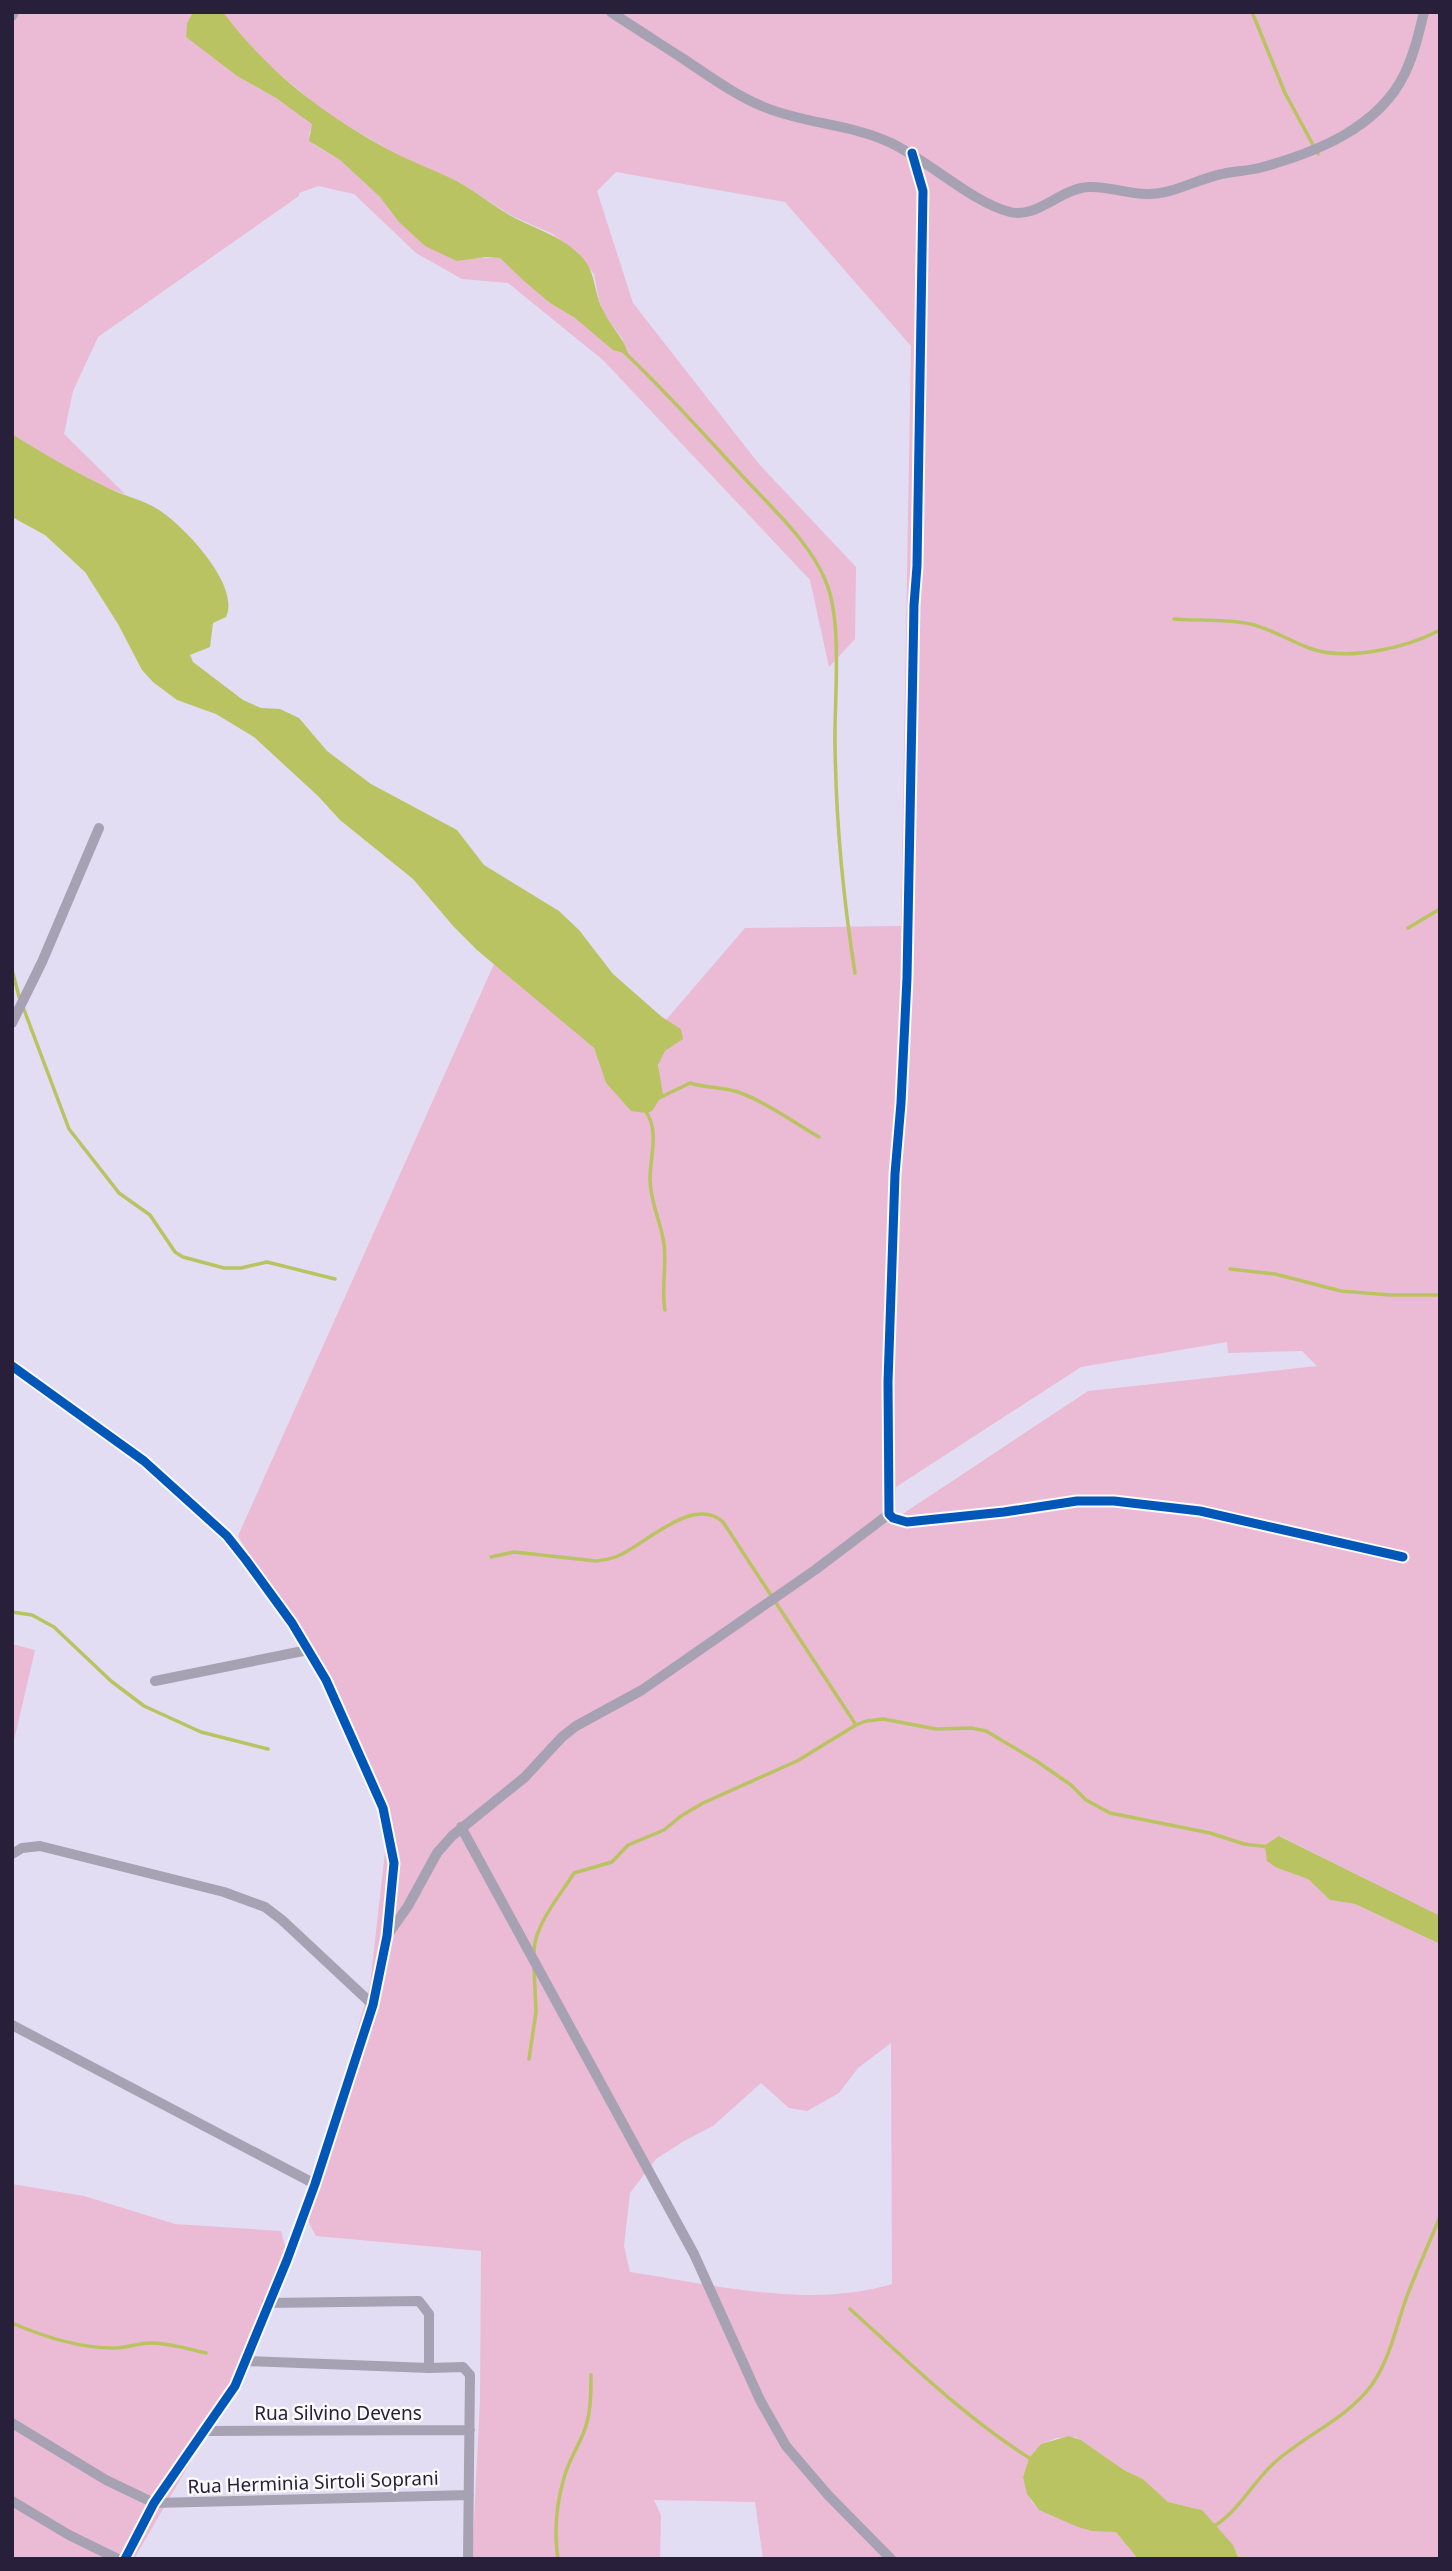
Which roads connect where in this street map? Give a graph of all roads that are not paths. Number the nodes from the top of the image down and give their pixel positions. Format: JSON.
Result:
{"nodes":[{"id":1,"x":611,"y":12,"type":"edge"},
{"id":2,"x":1423,"y":12,"type":"edge"},
{"id":3,"x":912,"y":153,"type":"junction"},
{"id":4,"x":99,"y":828,"type":"dead end"},
{"id":5,"x":12,"y":1024,"type":"edge"},
{"id":6,"x":12,"y":1366,"type":"edge"},
{"id":7,"x":889,"y":1514,"type":"junction"},
{"id":8,"x":1403,"y":1557,"type":"dead end"},
{"id":9,"x":308,"y":1650,"type":"junction"},
{"id":10,"x":155,"y":1681,"type":"dead end"},
{"id":11,"x":461,"y":1827,"type":"junction"},
{"id":12,"x":12,"y":1854,"type":"edge"},
{"id":13,"x":387,"y":1936,"type":"junction"},
{"id":14,"x":373,"y":2005,"type":"junction"},
{"id":15,"x":12,"y":2025,"type":"edge"},
{"id":16,"x":315,"y":2184,"type":"junction"},
{"id":17,"x":267,"y":2303,"type":"junction"},
{"id":18,"x":246,"y":2361,"type":"junction"},
{"id":19,"x":429,"y":2368,"type":"junction"},
{"id":20,"x":12,"y":2423,"type":"edge"},
{"id":21,"x":470,"y":2430,"type":"junction"},
{"id":22,"x":206,"y":2431,"type":"junction"},
{"id":23,"x":469,"y":2495,"type":"junction"},
{"id":24,"x":12,"y":2501,"type":"edge"},
{"id":25,"x":154,"y":2503,"type":"junction"},
{"id":26,"x":118,"y":2559,"type":"edge"},
{"id":27,"x":125,"y":2559,"type":"edge"},
{"id":28,"x":468,"y":2559,"type":"edge"},
{"id":29,"x":891,"y":2559,"type":"edge"}],
"edges":[{"from":1,"to":3,"type":"street"},
{"from":2,"to":3,"type":"street"},
{"from":3,"to":7,"type":"street"},
{"from":4,"to":5,"type":"street"},
{"from":6,"to":9,"type":"street"},
{"from":7,"to":8,"type":"street"},
{"from":7,"to":11,"type":"street"},
{"from":9,"to":10,"type":"street"},
{"from":9,"to":13,"type":"street"},
{"from":11,"to":13,"type":"street"},
{"from":11,"to":29,"type":"street"},
{"from":12,"to":14,"type":"street"},
{"from":13,"to":14,"type":"street"},
{"from":14,"to":16,"type":"street"},
{"from":15,"to":16,"type":"street"},
{"from":16,"to":17,"type":"street"},
{"from":17,"to":18,"type":"street"},
{"from":17,"to":19,"type":"street"},
{"from":18,"to":19,"type":"street"},
{"from":18,"to":22,"type":"street"},
{"from":19,"to":21,"type":"street"},
{"from":20,"to":25,"type":"street","name":"Rua Herminia Sirtoli Soprani"},
{"from":21,"to":22,"type":"street","name":"Rua Silvino Devens"},
{"from":21,"to":23,"type":"street"},
{"from":22,"to":25,"type":"street"},
{"from":23,"to":25,"type":"street","name":"Rua Herminia Sirtoli Soprani"},
{"from":23,"to":28,"type":"street"},
{"from":24,"to":26,"type":"street"},
{"from":25,"to":27,"type":"street"}]}
